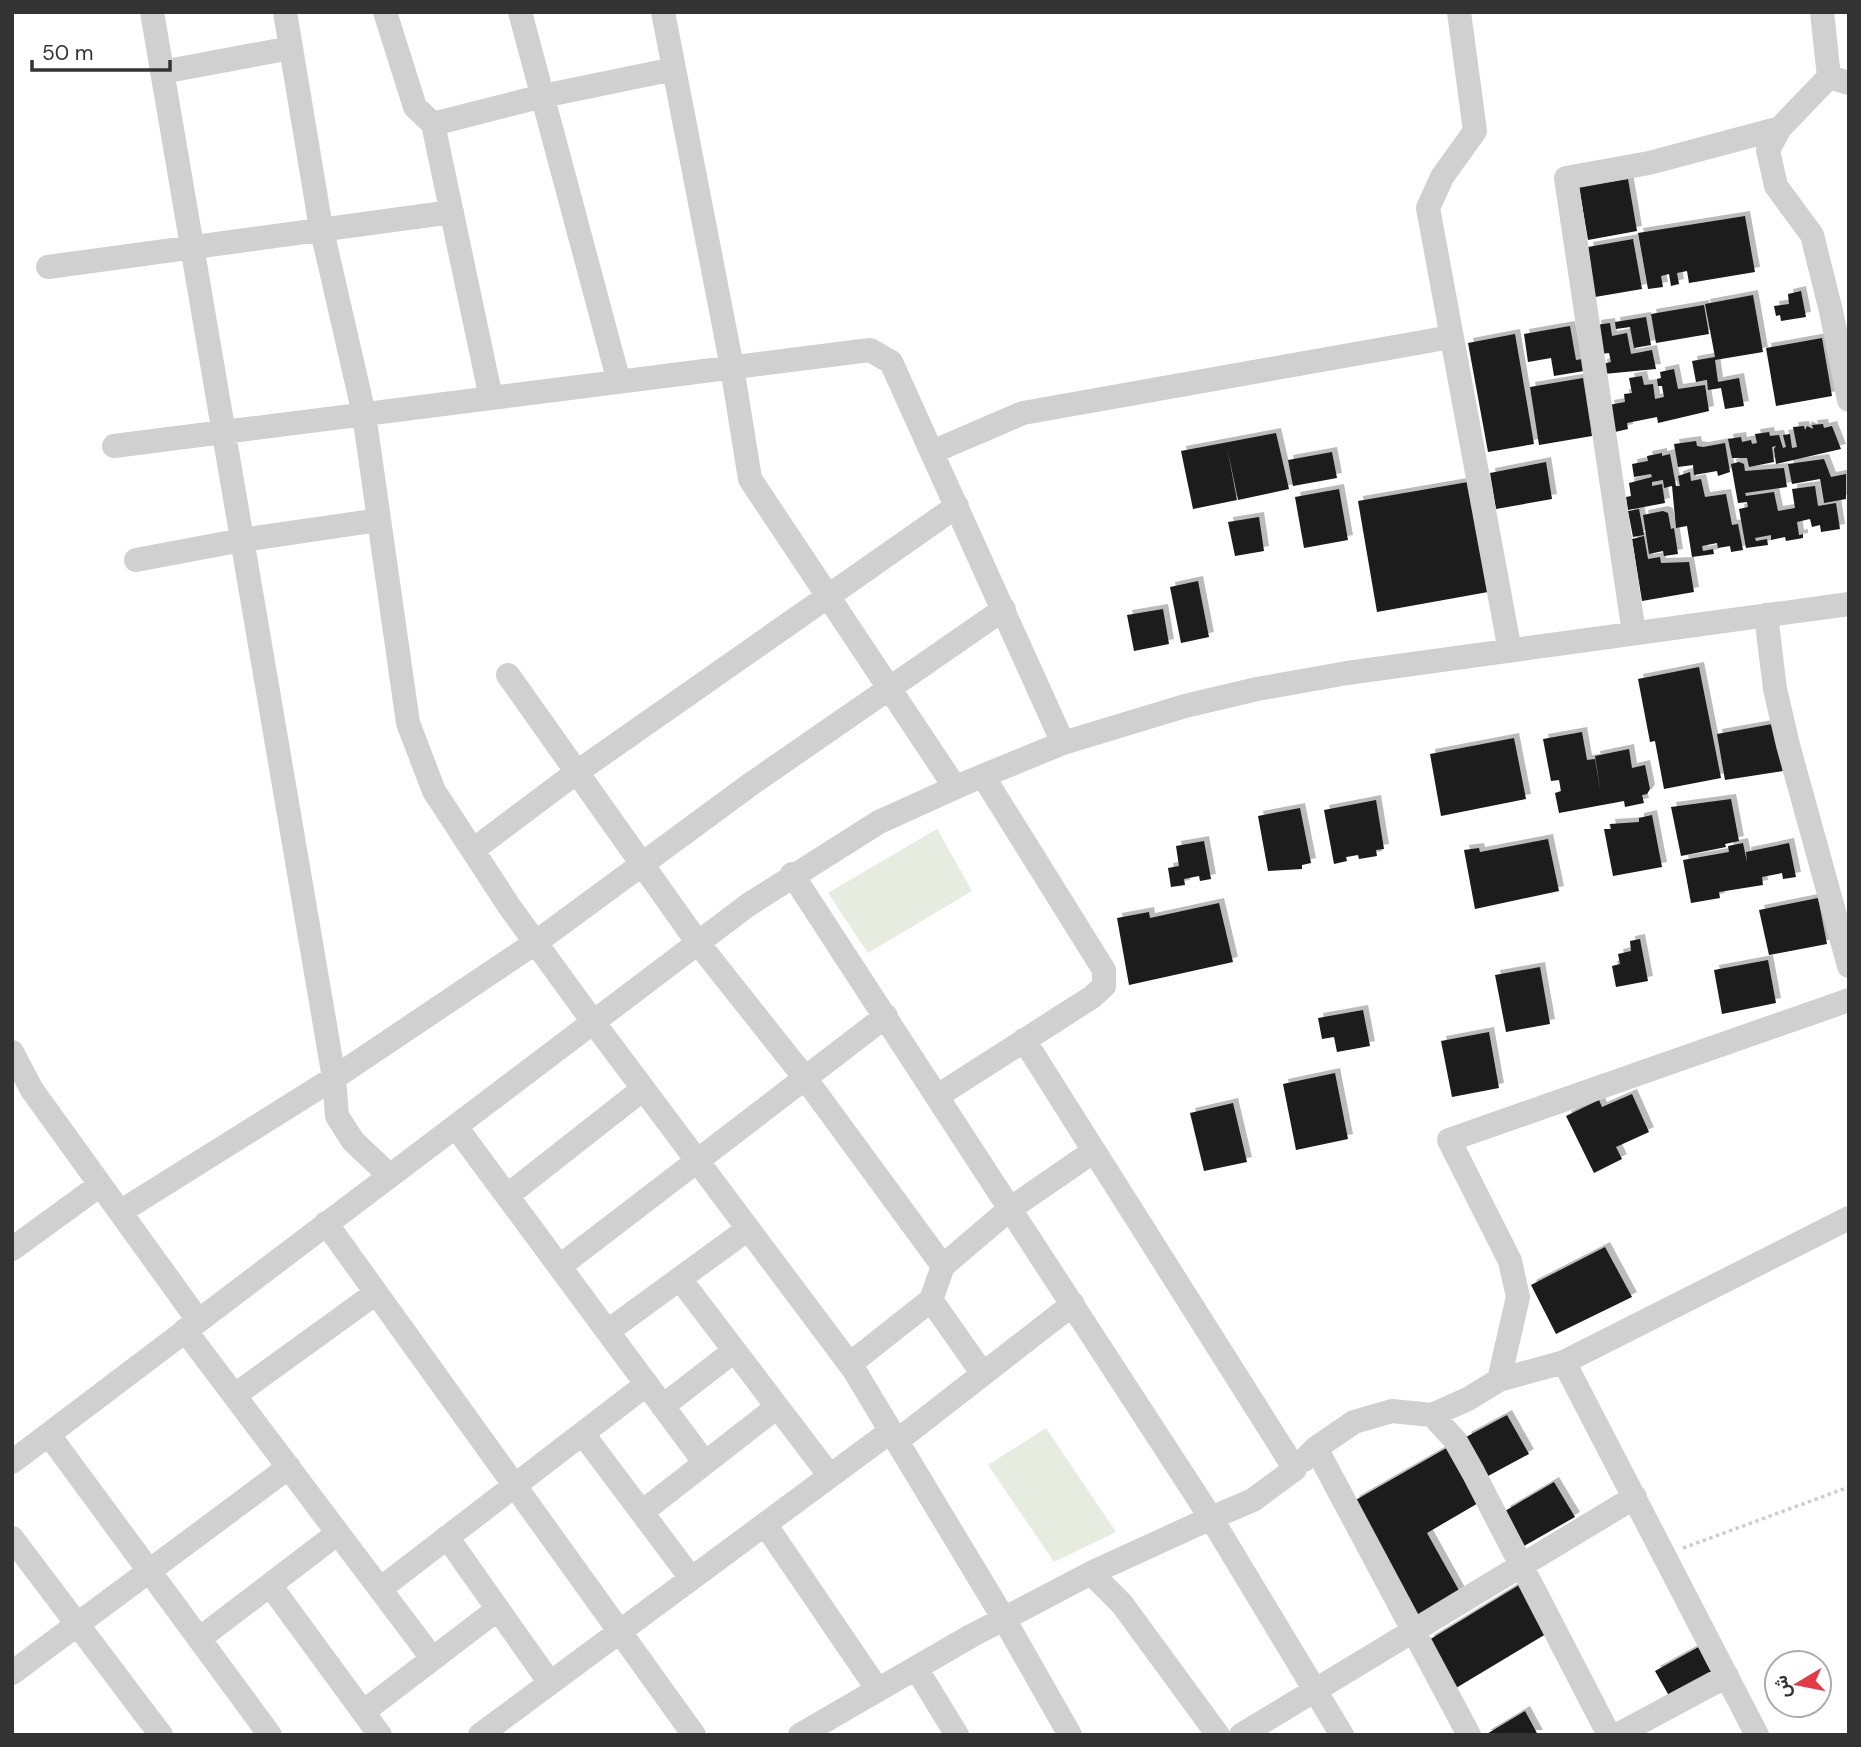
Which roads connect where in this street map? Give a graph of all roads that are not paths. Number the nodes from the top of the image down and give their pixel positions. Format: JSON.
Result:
{"nodes":[{"id":1,"x":152,"y":12,"type":"edge"},
{"id":2,"x":285,"y":12,"type":"edge"},
{"id":3,"x":385,"y":12,"type":"edge"},
{"id":4,"x":520,"y":12,"type":"edge"},
{"id":5,"x":663,"y":12,"type":"edge"},
{"id":6,"x":1459,"y":12,"type":"edge"},
{"id":7,"x":1822,"y":12,"type":"edge"},
{"id":8,"x":290,"y":48,"type":"junction"},
{"id":9,"x":674,"y":69,"type":"junction"},
{"id":10,"x":162,"y":72,"type":"junction"},
{"id":11,"x":1839,"y":80,"type":"edge"},
{"id":12,"x":543,"y":96,"type":"junction"},
{"id":13,"x":433,"y":124,"type":"junction"},
{"id":14,"x":1780,"y":128,"type":"junction"},
{"id":15,"x":452,"y":212,"type":"junction"},
{"id":16,"x":321,"y":229,"type":"junction"},
{"id":17,"x":192,"y":247,"type":"junction"},
{"id":18,"x":48,"y":267,"type":"dead end"},
{"id":19,"x":1451,"y":337,"type":"junction"},
{"id":20,"x":732,"y":368,"type":"junction"},
{"id":21,"x":619,"y":382,"type":"junction"},
{"id":22,"x":491,"y":398,"type":"junction"},
{"id":23,"x":1849,"y":400,"type":"edge"},
{"id":24,"x":364,"y":414,"type":"junction"},
{"id":25,"x":224,"y":432,"type":"junction"},
{"id":26,"x":114,"y":446,"type":"dead end"},
{"id":27,"x":932,"y":452,"type":"junction"},
{"id":28,"x":957,"y":506,"type":"junction"},
{"id":29,"x":379,"y":520,"type":"junction"},
{"id":30,"x":242,"y":540,"type":"junction"},
{"id":31,"x":136,"y":560,"type":"dead end"},
{"id":32,"x":829,"y":594,"type":"junction"},
{"id":33,"x":1849,"y":604,"type":"edge"},
{"id":34,"x":1004,"y":610,"type":"junction"},
{"id":35,"x":1766,"y":615,"type":"junction"},
{"id":36,"x":1634,"y":633,"type":"junction"},
{"id":37,"x":1510,"y":651,"type":"junction"},
{"id":38,"x":508,"y":675,"type":"dead end"},
{"id":39,"x":889,"y":689,"type":"junction"},
{"id":40,"x":1063,"y":743,"type":"junction"},
{"id":41,"x":577,"y":772,"type":"junction"},
{"id":42,"x":983,"y":776,"type":"junction"},
{"id":43,"x":955,"y":787,"type":"junction"},
{"id":44,"x":473,"y":850,"type":"junction"},
{"id":45,"x":641,"y":864,"type":"junction"},
{"id":46,"x":792,"y":874,"type":"junction"},
{"id":47,"x":535,"y":943,"type":"junction"},
{"id":48,"x":698,"y":943,"type":"junction"},
{"id":49,"x":1849,"y":966,"type":"edge"},
{"id":50,"x":1849,"y":1000,"type":"edge"},
{"id":51,"x":886,"y":1016,"type":"junction"},
{"id":52,"x":594,"y":1023,"type":"junction"},
{"id":53,"x":1024,"y":1040,"type":"junction"},
{"id":54,"x":12,"y":1052,"type":"edge"},
{"id":55,"x":334,"y":1078,"type":"junction"},
{"id":56,"x":805,"y":1078,"type":"junction"},
{"id":57,"x":643,"y":1088,"type":"junction"},
{"id":58,"x":939,"y":1095,"type":"junction"},
{"id":59,"x":456,"y":1127,"type":"junction"},
{"id":60,"x":1094,"y":1151,"type":"junction"},
{"id":61,"x":698,"y":1161,"type":"junction"},
{"id":62,"x":390,"y":1176,"type":"junction"},
{"id":63,"x":100,"y":1185,"type":"junction"},
{"id":64,"x":508,"y":1195,"type":"junction"},
{"id":65,"x":1011,"y":1208,"type":"junction"},
{"id":66,"x":120,"y":1212,"type":"junction"},
{"id":67,"x":1849,"y":1218,"type":"edge"},
{"id":68,"x":326,"y":1223,"type":"junction"},
{"id":69,"x":748,"y":1229,"type":"junction"},
{"id":70,"x":12,"y":1249,"type":"edge"},
{"id":71,"x":560,"y":1266,"type":"junction"},
{"id":72,"x":943,"y":1266,"type":"junction"},
{"id":73,"x":680,"y":1279,"type":"junction"},
{"id":74,"x":376,"y":1293,"type":"junction"},
{"id":75,"x":931,"y":1300,"type":"junction"},
{"id":76,"x":1073,"y":1304,"type":"junction"},
{"id":77,"x":192,"y":1325,"type":"junction"},
{"id":78,"x":608,"y":1331,"type":"junction"},
{"id":79,"x":734,"y":1351,"type":"junction"},
{"id":80,"x":1564,"y":1362,"type":"junction"},
{"id":81,"x":849,"y":1364,"type":"junction"},
{"id":82,"x":983,"y":1374,"type":"junction"},
{"id":83,"x":1499,"y":1380,"type":"junction"},
{"id":84,"x":647,"y":1384,"type":"junction"},
{"id":85,"x":235,"y":1395,"type":"junction"},
{"id":86,"x":663,"y":1406,"type":"junction"},
{"id":87,"x":777,"y":1407,"type":"junction"},
{"id":88,"x":1432,"y":1415,"type":"junction"},
{"id":89,"x":583,"y":1434,"type":"junction"},
{"id":90,"x":49,"y":1435,"type":"junction"},
{"id":91,"x":894,"y":1436,"type":"junction"},
{"id":92,"x":1316,"y":1448,"type":"junction"},
{"id":93,"x":12,"y":1462,"type":"edge"},
{"id":94,"x":705,"y":1462,"type":"junction"},
{"id":95,"x":289,"y":1467,"type":"junction"},
{"id":96,"x":1294,"y":1469,"type":"junction"},
{"id":97,"x":830,"y":1476,"type":"junction"},
{"id":98,"x":514,"y":1486,"type":"junction"},
{"id":99,"x":1635,"y":1497,"type":"junction"},
{"id":100,"x":642,"y":1512,"type":"junction"},
{"id":101,"x":1211,"y":1518,"type":"junction"},
{"id":102,"x":765,"y":1524,"type":"junction"},
{"id":103,"x":338,"y":1533,"type":"junction"},
{"id":104,"x":447,"y":1537,"type":"junction"},
{"id":105,"x":12,"y":1538,"type":"edge"},
{"id":106,"x":1520,"y":1567,"type":"junction"},
{"id":107,"x":148,"y":1571,"type":"junction"},
{"id":108,"x":1091,"y":1573,"type":"junction"},
{"id":109,"x":691,"y":1578,"type":"junction"},
{"id":110,"x":270,"y":1585,"type":"junction"},
{"id":111,"x":380,"y":1589,"type":"junction"},
{"id":112,"x":498,"y":1609,"type":"junction"},
{"id":113,"x":1004,"y":1619,"type":"junction"},
{"id":114,"x":79,"y":1626,"type":"junction"},
{"id":115,"x":1414,"y":1630,"type":"junction"},
{"id":116,"x":619,"y":1632,"type":"junction"},
{"id":117,"x":199,"y":1639,"type":"junction"},
{"id":118,"x":432,"y":1658,"type":"junction"},
{"id":119,"x":916,"y":1668,"type":"junction"},
{"id":120,"x":12,"y":1673,"type":"edge"},
{"id":121,"x":1727,"y":1676,"type":"junction"},
{"id":122,"x":550,"y":1683,"type":"junction"},
{"id":123,"x":878,"y":1690,"type":"junction"},
{"id":124,"x":1315,"y":1690,"type":"junction"},
{"id":125,"x":363,"y":1712,"type":"junction"},
{"id":126,"x":830,"y":1728,"type":"edge"},
{"id":127,"x":681,"y":1730,"type":"edge"},
{"id":128,"x":156,"y":1733,"type":"edge"},
{"id":129,"x":271,"y":1735,"type":"edge"},
{"id":130,"x":380,"y":1735,"type":"edge"},
{"id":131,"x":480,"y":1735,"type":"edge"},
{"id":132,"x":800,"y":1735,"type":"edge"},
{"id":133,"x":957,"y":1735,"type":"edge"},
{"id":134,"x":1070,"y":1735,"type":"edge"},
{"id":135,"x":1218,"y":1735,"type":"edge"},
{"id":136,"x":1241,"y":1735,"type":"edge"},
{"id":137,"x":1342,"y":1735,"type":"edge"},
{"id":138,"x":1469,"y":1735,"type":"edge"},
{"id":139,"x":1609,"y":1735,"type":"edge"},
{"id":140,"x":1617,"y":1735,"type":"edge"},
{"id":141,"x":1757,"y":1735,"type":"edge"}],
"edges":[{"from":1,"to":10,"type":"street"},
{"from":2,"to":8,"type":"street"},
{"from":3,"to":13,"type":"street"},
{"from":4,"to":12,"type":"street"},
{"from":5,"to":9,"type":"street"},
{"from":6,"to":19,"type":"street"},
{"from":7,"to":11,"type":"street"},
{"from":8,"to":10,"type":"street"},
{"from":8,"to":16,"type":"street"},
{"from":9,"to":12,"type":"street"},
{"from":9,"to":20,"type":"street"},
{"from":10,"to":17,"type":"street"},
{"from":11,"to":14,"type":"street"},
{"from":12,"to":13,"type":"street"},
{"from":12,"to":21,"type":"street"},
{"from":13,"to":15,"type":"street"},
{"from":14,"to":23,"type":"street"},
{"from":14,"to":36,"type":"street"},
{"from":15,"to":16,"type":"street"},
{"from":15,"to":22,"type":"street"},
{"from":16,"to":17,"type":"street"},
{"from":16,"to":24,"type":"street"},
{"from":17,"to":18,"type":"street"},
{"from":17,"to":25,"type":"street"},
{"from":19,"to":27,"type":"street"},
{"from":19,"to":37,"type":"street"},
{"from":20,"to":21,"type":"street"},
{"from":20,"to":27,"type":"street"},
{"from":20,"to":32,"type":"street"},
{"from":21,"to":22,"type":"street"},
{"from":22,"to":24,"type":"street"},
{"from":24,"to":25,"type":"street"},
{"from":24,"to":29,"type":"street"},
{"from":25,"to":26,"type":"street"},
{"from":25,"to":30,"type":"street"},
{"from":27,"to":28,"type":"street"},
{"from":28,"to":32,"type":"street"},
{"from":28,"to":34,"type":"street"},
{"from":29,"to":30,"type":"street"},
{"from":29,"to":44,"type":"street"},
{"from":30,"to":31,"type":"street"},
{"from":30,"to":55,"type":"street"},
{"from":32,"to":39,"type":"street"},
{"from":32,"to":41,"type":"street"},
{"from":33,"to":35,"type":"street"},
{"from":34,"to":39,"type":"street"},
{"from":34,"to":40,"type":"street"},
{"from":35,"to":36,"type":"street"},
{"from":35,"to":49,"type":"street"},
{"from":36,"to":37,"type":"street"},
{"from":37,"to":40,"type":"street"},
{"from":38,"to":41,"type":"street"},
{"from":39,"to":43,"type":"street"},
{"from":39,"to":45,"type":"street"},
{"from":40,"to":42,"type":"street"},
{"from":41,"to":44,"type":"street"},
{"from":41,"to":45,"type":"street"},
{"from":42,"to":43,"type":"street"},
{"from":42,"to":53,"type":"street"},
{"from":43,"to":46,"type":"street"},
{"from":44,"to":47,"type":"street"},
{"from":45,"to":47,"type":"street"},
{"from":45,"to":48,"type":"street"},
{"from":46,"to":48,"type":"street"},
{"from":46,"to":51,"type":"street"},
{"from":47,"to":52,"type":"street"},
{"from":47,"to":55,"type":"street"},
{"from":48,"to":52,"type":"street"},
{"from":48,"to":56,"type":"street"},
{"from":50,"to":83,"type":"street"},
{"from":51,"to":56,"type":"street"},
{"from":51,"to":58,"type":"street"},
{"from":52,"to":57,"type":"street"},
{"from":52,"to":59,"type":"street"},
{"from":53,"to":58,"type":"street"},
{"from":53,"to":60,"type":"street"},
{"from":54,"to":63,"type":"street"},
{"from":55,"to":62,"type":"street"},
{"from":55,"to":66,"type":"street"},
{"from":56,"to":61,"type":"street"},
{"from":56,"to":72,"type":"street"},
{"from":57,"to":61,"type":"street"},
{"from":57,"to":64,"type":"street"},
{"from":58,"to":65,"type":"street"},
{"from":59,"to":62,"type":"street"},
{"from":59,"to":64,"type":"street"},
{"from":60,"to":65,"type":"street"},
{"from":60,"to":96,"type":"street"},
{"from":61,"to":69,"type":"street"},
{"from":61,"to":71,"type":"street"},
{"from":62,"to":68,"type":"street"},
{"from":63,"to":66,"type":"street"},
{"from":63,"to":70,"type":"street"},
{"from":64,"to":71,"type":"street"},
{"from":65,"to":72,"type":"street"},
{"from":65,"to":76,"type":"street"},
{"from":66,"to":77,"type":"street"},
{"from":67,"to":80,"type":"street"},
{"from":68,"to":74,"type":"street"},
{"from":68,"to":77,"type":"street"},
{"from":69,"to":73,"type":"street"},
{"from":69,"to":81,"type":"street"},
{"from":71,"to":78,"type":"street"},
{"from":72,"to":75,"type":"street"},
{"from":73,"to":78,"type":"street"},
{"from":73,"to":79,"type":"street"},
{"from":74,"to":85,"type":"street"},
{"from":74,"to":98,"type":"street"},
{"from":75,"to":81,"type":"street"},
{"from":75,"to":82,"type":"street"},
{"from":76,"to":82,"type":"street"},
{"from":76,"to":101,"type":"street"},
{"from":77,"to":85,"type":"street"},
{"from":77,"to":90,"type":"street"},
{"from":78,"to":84,"type":"street"},
{"from":79,"to":86,"type":"street"},
{"from":79,"to":87,"type":"street"},
{"from":80,"to":83,"type":"street"},
{"from":80,"to":99,"type":"street"},
{"from":81,"to":91,"type":"street"},
{"from":82,"to":91,"type":"street"},
{"from":83,"to":88,"type":"street"},
{"from":84,"to":86,"type":"street"},
{"from":84,"to":89,"type":"street"},
{"from":85,"to":95,"type":"street"},
{"from":86,"to":94,"type":"street"},
{"from":87,"to":94,"type":"street"},
{"from":87,"to":97,"type":"street"},
{"from":88,"to":92,"type":"street"},
{"from":88,"to":106,"type":"street"},
{"from":89,"to":98,"type":"street"},
{"from":89,"to":100,"type":"street"},
{"from":90,"to":93,"type":"street"},
{"from":90,"to":107,"type":"street"},
{"from":91,"to":97,"type":"street"},
{"from":91,"to":113,"type":"street"},
{"from":92,"to":96,"type":"street"},
{"from":92,"to":115,"type":"street"},
{"from":94,"to":100,"type":"street"},
{"from":95,"to":103,"type":"street"},
{"from":95,"to":107,"type":"street"},
{"from":96,"to":101,"type":"street"},
{"from":97,"to":102,"type":"street"},
{"from":98,"to":104,"type":"street"},
{"from":98,"to":116,"type":"street"},
{"from":99,"to":106,"type":"street"},
{"from":99,"to":121,"type":"street"},
{"from":100,"to":109,"type":"street"},
{"from":101,"to":108,"type":"street"},
{"from":101,"to":124,"type":"street"},
{"from":102,"to":109,"type":"street"},
{"from":102,"to":123,"type":"street"},
{"from":103,"to":110,"type":"street"},
{"from":103,"to":111,"type":"street"},
{"from":104,"to":111,"type":"street"},
{"from":104,"to":112,"type":"street"},
{"from":105,"to":114,"type":"street"},
{"from":106,"to":115,"type":"street"},
{"from":106,"to":139,"type":"street"},
{"from":107,"to":114,"type":"street"},
{"from":107,"to":117,"type":"street"},
{"from":108,"to":113,"type":"street"},
{"from":108,"to":135,"type":"street"},
{"from":109,"to":116,"type":"street"},
{"from":110,"to":117,"type":"street"},
{"from":110,"to":125,"type":"street"},
{"from":111,"to":118,"type":"street"},
{"from":112,"to":118,"type":"street"},
{"from":112,"to":122,"type":"street"},
{"from":113,"to":119,"type":"street"},
{"from":113,"to":134,"type":"street"},
{"from":114,"to":120,"type":"street"},
{"from":114,"to":128,"type":"street"},
{"from":115,"to":124,"type":"street"},
{"from":115,"to":138,"type":"street"},
{"from":116,"to":122,"type":"street"},
{"from":116,"to":127,"type":"street"},
{"from":117,"to":129,"type":"street"},
{"from":118,"to":125,"type":"street"},
{"from":119,"to":123,"type":"street"},
{"from":119,"to":133,"type":"street"},
{"from":121,"to":140,"type":"street"},
{"from":121,"to":141,"type":"street"},
{"from":122,"to":131,"type":"street"},
{"from":123,"to":126,"type":"street"},
{"from":124,"to":136,"type":"street"},
{"from":124,"to":137,"type":"street"},
{"from":125,"to":130,"type":"street"},
{"from":126,"to":132,"type":"street"}]}
